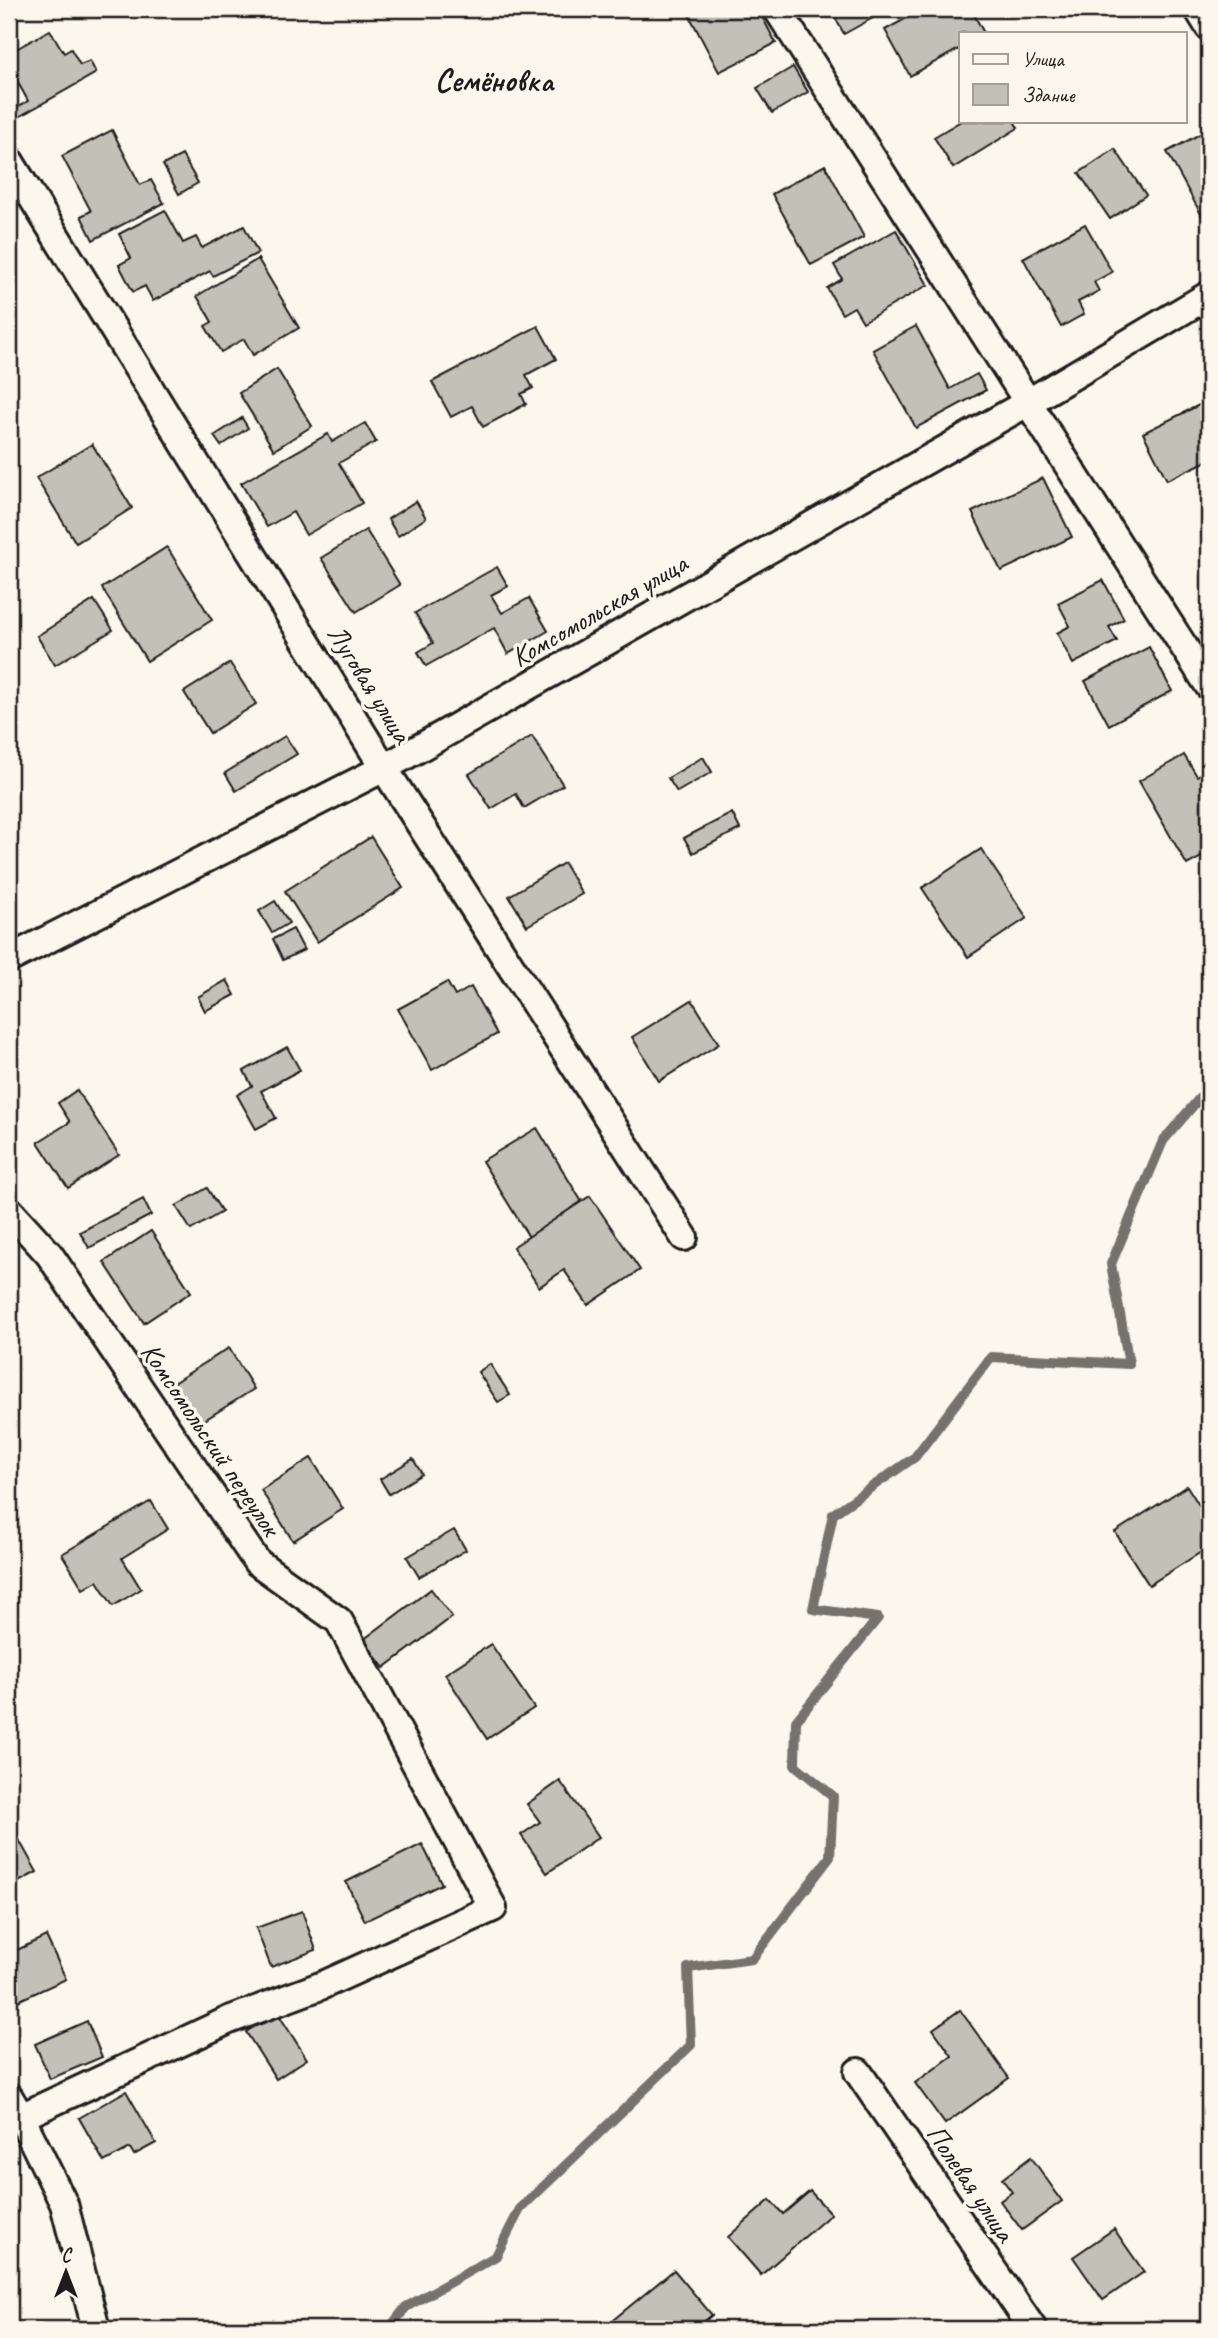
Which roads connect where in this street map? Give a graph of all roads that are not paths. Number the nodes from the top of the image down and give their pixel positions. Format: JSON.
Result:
{"nodes":[{"id":1,"x":777,"y":9,"type":"edge"},
{"id":2,"x":1198,"y":9,"type":"edge"},
{"id":3,"x":1209,"y":27,"type":"edge"},
{"id":4,"x":9,"y":160,"type":"edge"},
{"id":5,"x":1209,"y":295,"type":"edge"},
{"id":6,"x":1027,"y":403,"type":"junction"},
{"id":7,"x":1209,"y":686,"type":"edge"},
{"id":8,"x":384,"y":768,"type":"junction"},
{"id":9,"x":9,"y":959,"type":"edge"},
{"id":10,"x":9,"y":1210,"type":"edge"},
{"id":11,"x":684,"y":1237,"type":"dead end"},
{"id":12,"x":858,"y":2072,"type":"dead end"},
{"id":13,"x":15,"y":2107,"type":"edge"},
{"id":14,"x":96,"y":2329,"type":"edge"},
{"id":15,"x":1033,"y":2329,"type":"edge"}],
"edges":[{"from":1,"to":6,"type":"street"},
{"from":2,"to":3,"type":"street"},
{"from":4,"to":8,"type":"street","name":"Луговая улица"},
{"from":5,"to":6,"type":"street","name":"Комсомольская улица"},
{"from":6,"to":7,"type":"street"},
{"from":6,"to":8,"type":"street","name":"Комсомольская улица"},
{"from":8,"to":9,"type":"street","name":"Комсомольская улица"},
{"from":8,"to":11,"type":"street","name":"Луговая улица"},
{"from":10,"to":13,"type":"street","name":"Комсомольский переулок"},
{"from":12,"to":15,"type":"street","name":"Полевая улица"},
{"from":13,"to":14,"type":"street"}]}
